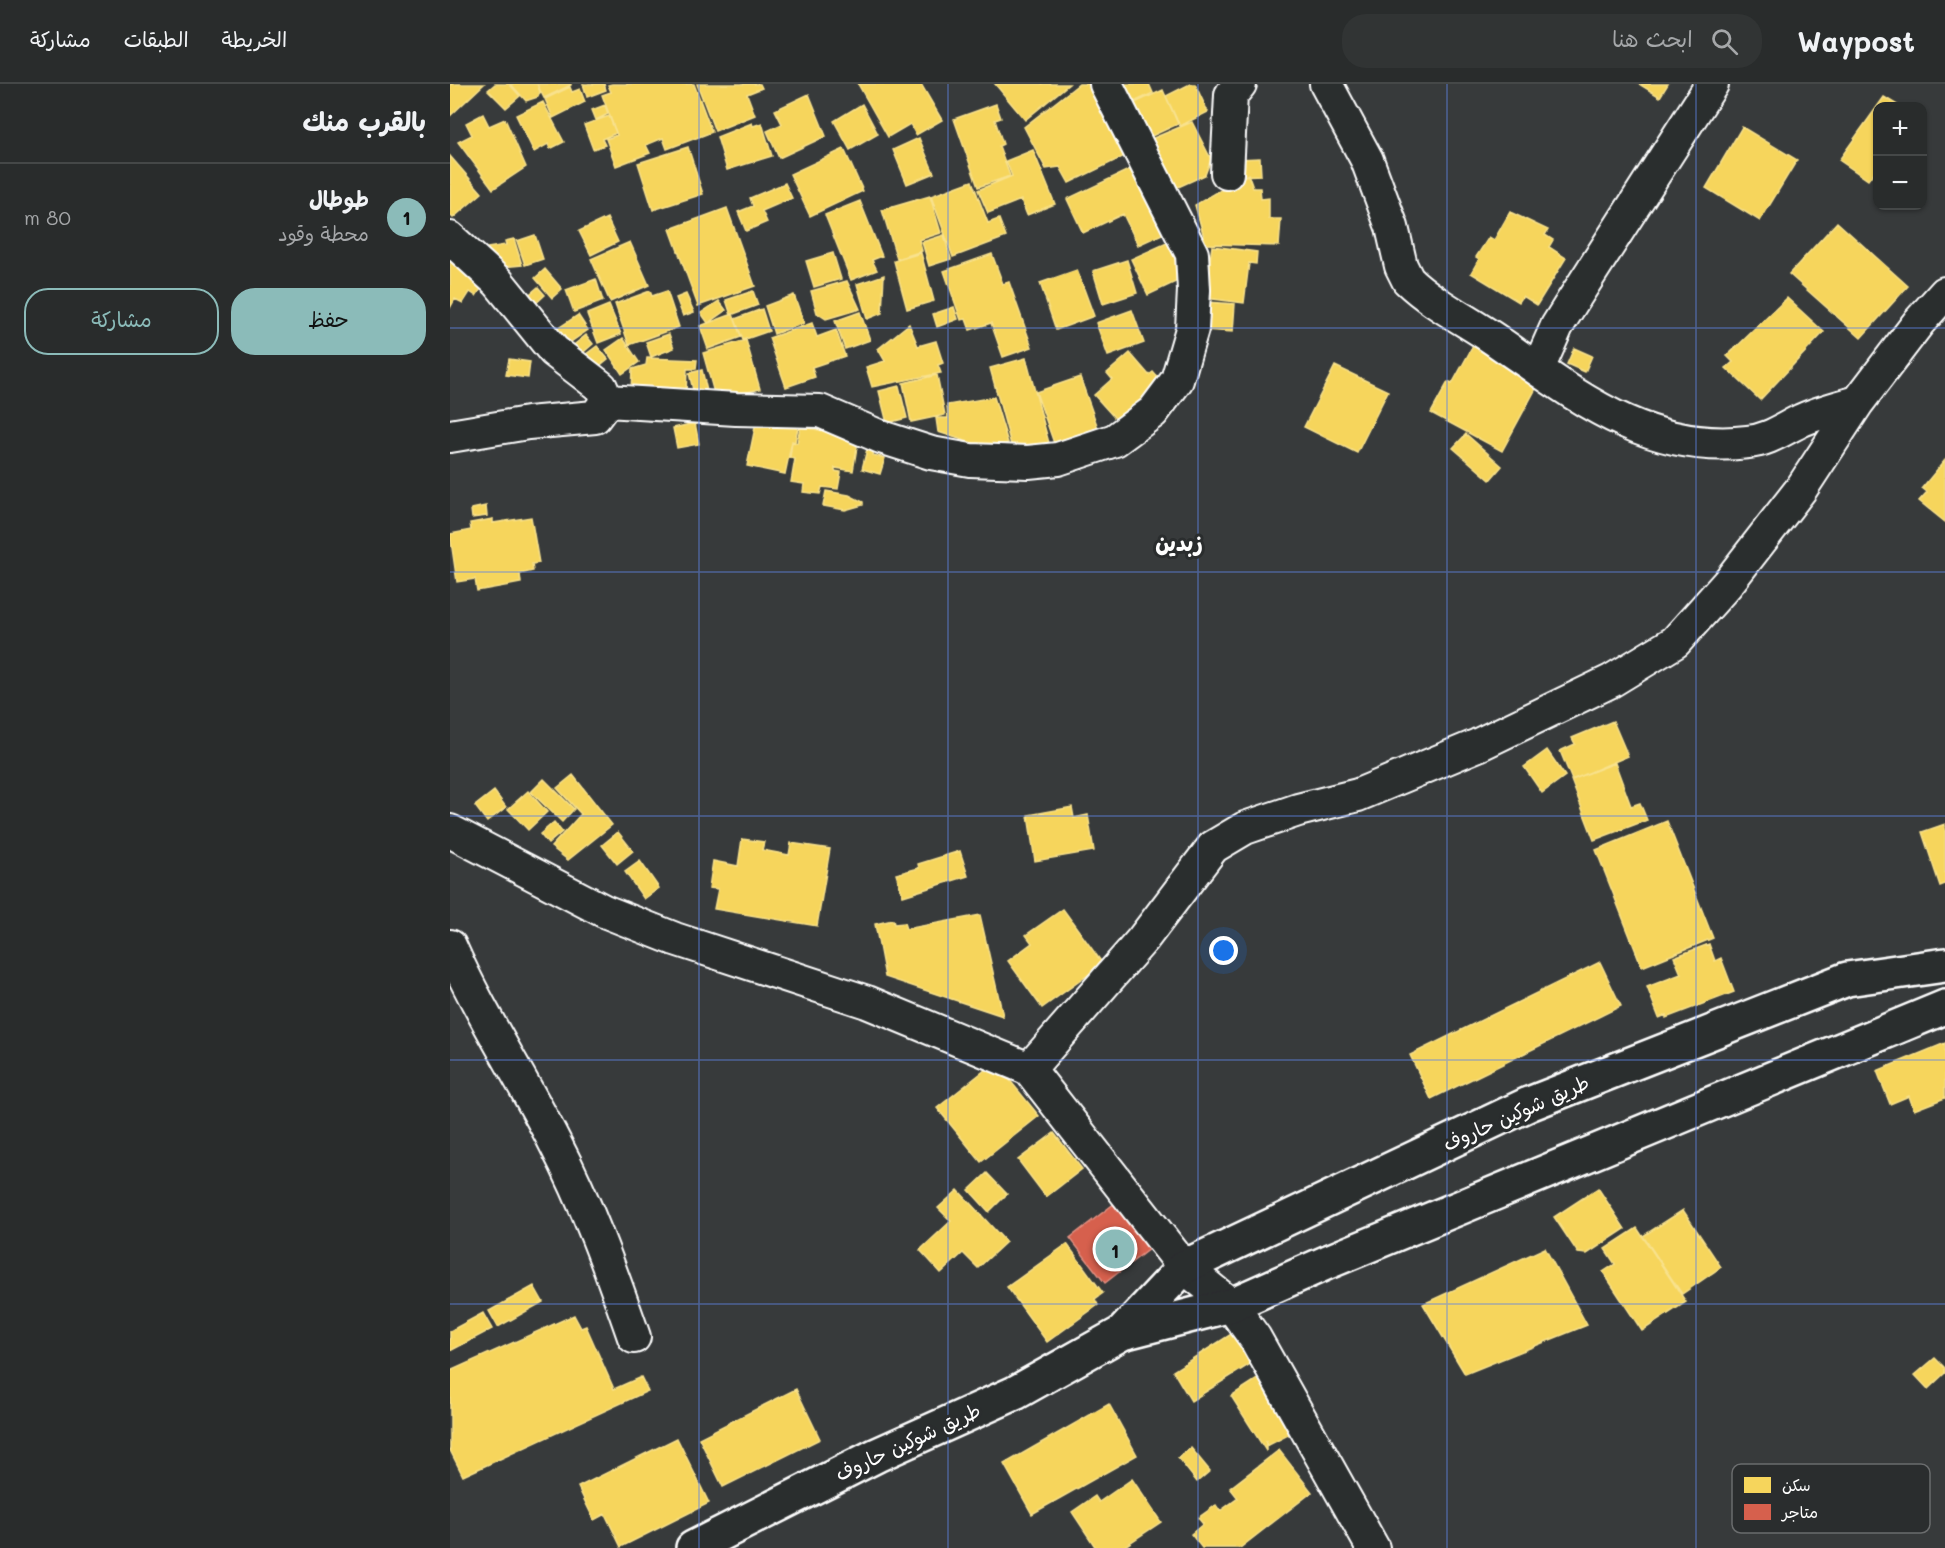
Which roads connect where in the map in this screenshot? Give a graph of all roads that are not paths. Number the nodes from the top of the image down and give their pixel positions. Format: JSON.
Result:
{"nodes":[{"id":1,"x":1106,"y":84,"type":"edge"},
{"id":2,"x":1240,"y":84,"type":"edge"},
{"id":3,"x":1326,"y":84,"type":"edge"},
{"id":4,"x":1712,"y":84,"type":"edge"},
{"id":5,"x":1227,"y":174,"type":"dead end"},
{"id":6,"x":450,"y":238,"type":"edge"},
{"id":7,"x":1945,"y":292,"type":"edge"},
{"id":8,"x":1538,"y":369,"type":"junction"},
{"id":9,"x":607,"y":401,"type":"junction"},
{"id":10,"x":1858,"y":402,"type":"junction"},
{"id":11,"x":450,"y":436,"type":"edge"},
{"id":12,"x":450,"y":831,"type":"edge"},
{"id":13,"x":450,"y":946,"type":"edge"},
{"id":14,"x":1945,"y":965,"type":"edge"},
{"id":15,"x":1945,"y":1007,"type":"edge"},
{"id":16,"x":1029,"y":1069,"type":"junction"},
{"id":17,"x":1184,"y":1267,"type":"junction"},
{"id":18,"x":1231,"y":1305,"type":"junction"},
{"id":19,"x":1122,"y":1333,"type":"junction"},
{"id":20,"x":634,"y":1336,"type":"dead end"},
{"id":21,"x":693,"y":1548,"type":"edge"},
{"id":22,"x":1373,"y":1548,"type":"edge"}],
"edges":[{"from":1,"to":9,"type":"street"},
{"from":2,"to":5,"type":"street"},
{"from":3,"to":8,"type":"street"},
{"from":4,"to":8,"type":"street"},
{"from":6,"to":9,"type":"street"},
{"from":7,"to":10,"type":"street"},
{"from":8,"to":10,"type":"street"},
{"from":9,"to":11,"type":"street"},
{"from":10,"to":16,"type":"street"},
{"from":12,"to":16,"type":"street"},
{"from":13,"to":20,"type":"street"},
{"from":14,"to":17,"type":"main road","name":"طريق شوكين حاروف"},
{"from":15,"to":18,"type":"main road","name":"طريق شوكين حاروف"},
{"from":16,"to":17,"type":"street"},
{"from":17,"to":18,"type":"street"},
{"from":17,"to":19,"type":"main road","name":"طريق شوكين حاروف"},
{"from":18,"to":19,"type":"main road","name":"طريق شوكين حاروف"},
{"from":18,"to":22,"type":"street"},
{"from":19,"to":21,"type":"main road","name":"طريق شوكين حاروف"}]}
